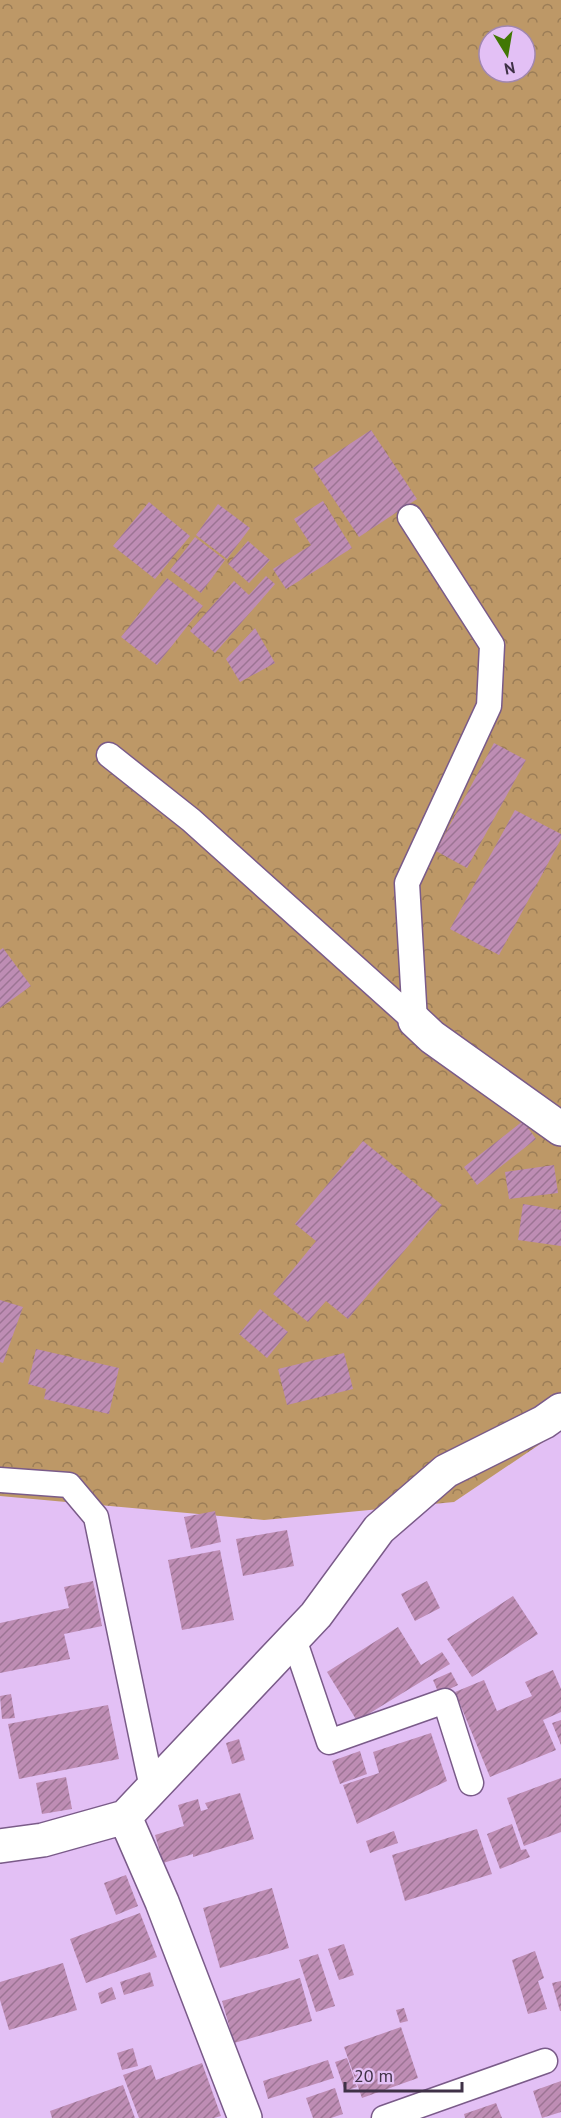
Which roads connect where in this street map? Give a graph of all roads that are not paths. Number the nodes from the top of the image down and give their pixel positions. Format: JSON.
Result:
{"nodes":[{"id":1,"x":410,"y":517,"type":"dead end"},
{"id":2,"x":109,"y":755,"type":"dead end"},
{"id":3,"x":415,"y":1021,"type":"junction"},
{"id":4,"x":561,"y":1129,"type":"edge"},
{"id":5,"x":561,"y":1410,"type":"edge"},
{"id":6,"x":0,"y":1480,"type":"edge"},
{"id":7,"x":294,"y":1639,"type":"junction"},
{"id":8,"x":471,"y":1783,"type":"dead end"},
{"id":9,"x":152,"y":1788,"type":"junction"},
{"id":10,"x":125,"y":1817,"type":"junction"},
{"id":11,"x":0,"y":1846,"type":"edge"},
{"id":12,"x":545,"y":2061,"type":"dead end"},
{"id":13,"x":245,"y":2118,"type":"edge"},
{"id":14,"x":384,"y":2118,"type":"edge"}],
"edges":[{"from":1,"to":3,"type":"lane"},
{"from":2,"to":3,"type":"lane"},
{"from":3,"to":4,"type":"street"},
{"from":5,"to":7,"type":"street"},
{"from":6,"to":9,"type":"lane"},
{"from":7,"to":8,"type":"lane"},
{"from":7,"to":9,"type":"street"},
{"from":9,"to":10,"type":"street"},
{"from":10,"to":11,"type":"street"},
{"from":10,"to":13,"type":"street"},
{"from":12,"to":14,"type":"lane"}]}
